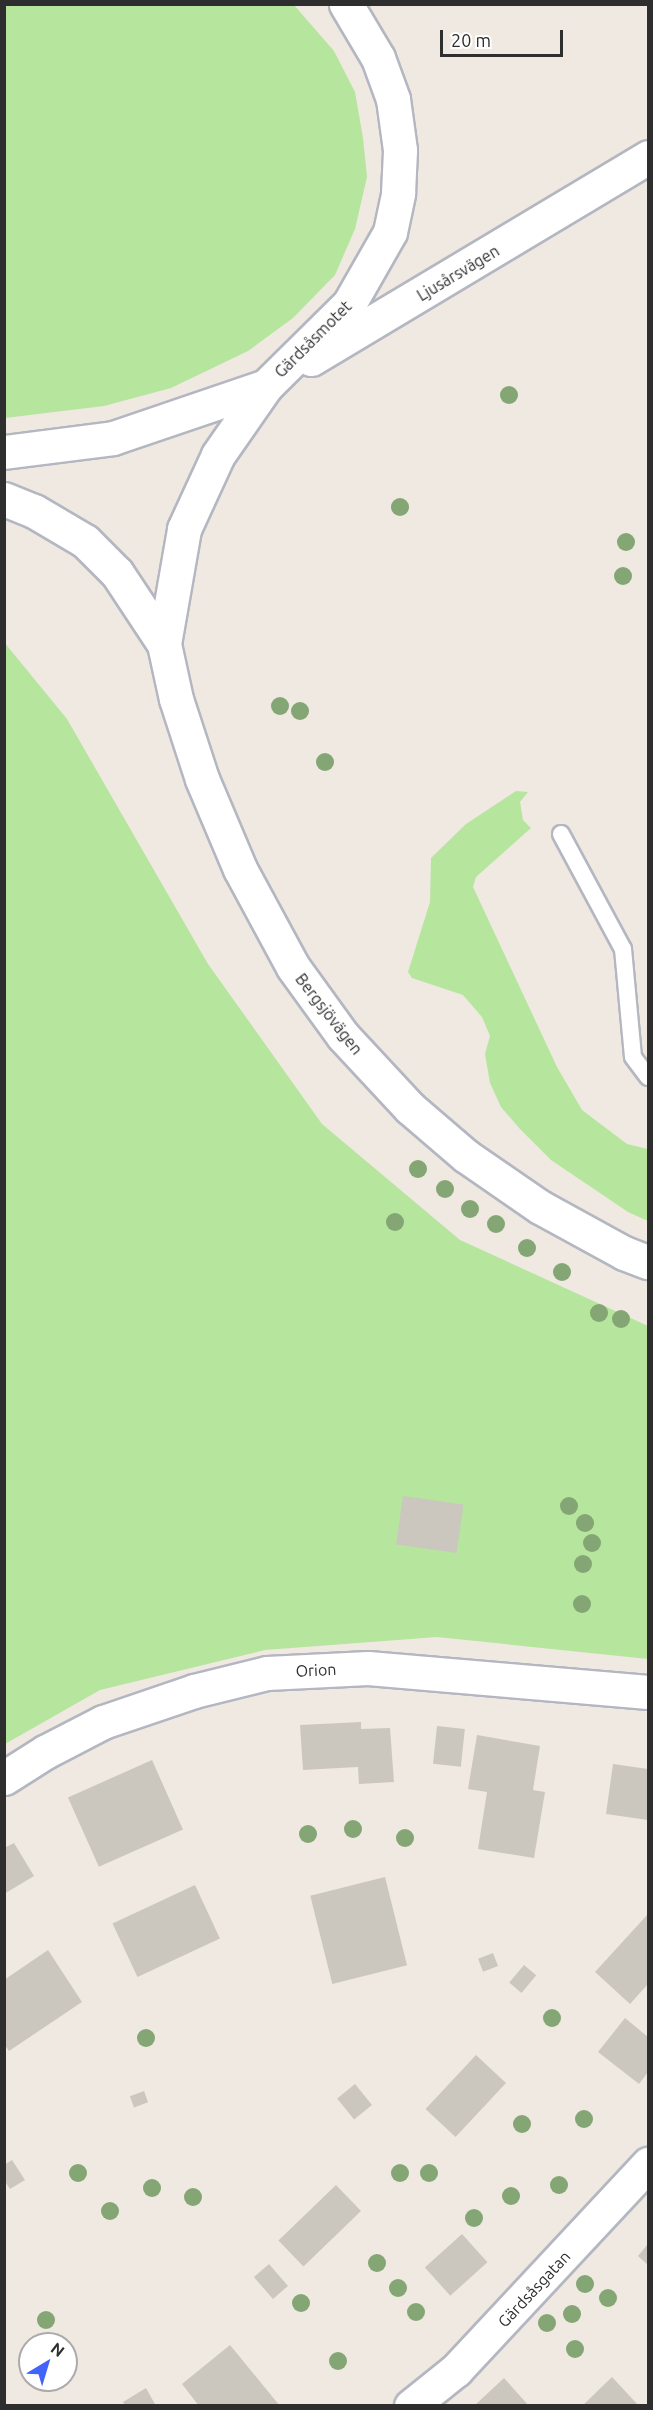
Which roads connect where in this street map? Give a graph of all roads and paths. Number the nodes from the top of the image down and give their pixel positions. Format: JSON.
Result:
{"nodes":[{"id":1,"x":346,"y":4,"type":"edge"},
{"id":2,"x":648,"y":157,"type":"edge"},
{"id":3,"x":266,"y":386,"type":"junction"},
{"id":4,"x":4,"y":452,"type":"edge"},
{"id":5,"x":4,"y":500,"type":"edge"},
{"id":6,"x":164,"y":644,"type":"junction"},
{"id":7,"x":561,"y":834,"type":"dead end"},
{"id":8,"x":648,"y":1077,"type":"edge"},
{"id":9,"x":648,"y":1262,"type":"edge"},
{"id":10,"x":648,"y":1692,"type":"edge"},
{"id":11,"x":4,"y":1778,"type":"edge"},
{"id":12,"x":648,"y":2164,"type":"edge"},
{"id":13,"x":411,"y":2406,"type":"edge"}],
"edges":[{"from":1,"to":3,"type":"street","name":"Gärdsåsmotet"},
{"from":2,"to":3,"type":"street","name":"Ljusårsvägen"},
{"from":3,"to":4,"type":"street","name":"Gärdsåsmotet"},
{"from":3,"to":6,"type":"street","name":"Bergsjövägen"},
{"from":5,"to":6,"type":"street","name":"Bergsjövägen"},
{"from":6,"to":9,"type":"street","name":"Bergsjövägen"},
{"from":7,"to":8,"type":"lane"},
{"from":10,"to":11,"type":"street","name":"Orion"},
{"from":12,"to":13,"type":"street","name":"Gärdsåsgatan"}]}
